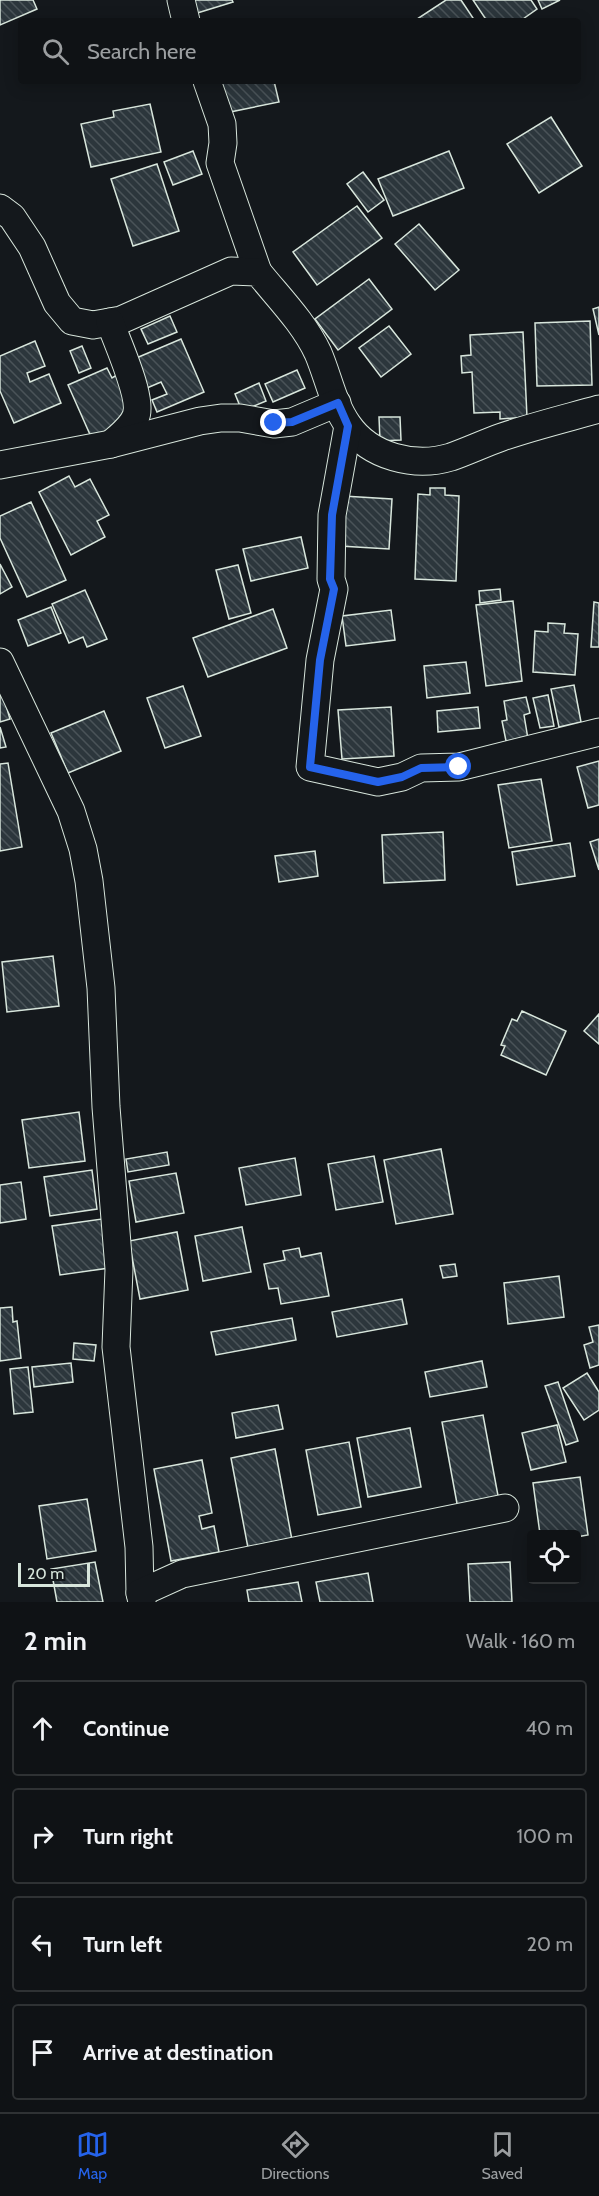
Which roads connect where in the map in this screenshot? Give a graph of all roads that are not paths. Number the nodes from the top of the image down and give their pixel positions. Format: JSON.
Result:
{"nodes":[{"id":1,"x":181,"y":0,"type":"edge"},
{"id":2,"x":185,"y":18,"type":"edge"},
{"id":3,"x":208,"y":84,"type":"edge"},
{"id":4,"x":0,"y":208,"type":"edge"},
{"id":5,"x":258,"y":272,"type":"junction"},
{"id":6,"x":110,"y":322,"type":"junction"},
{"id":7,"x":599,"y":409,"type":"edge"},
{"id":8,"x":343,"y":414,"type":"junction"},
{"id":9,"x":111,"y":444,"type":"junction"},
{"id":10,"x":0,"y":465,"type":"edge"},
{"id":11,"x":0,"y":662,"type":"edge"},
{"id":12,"x":599,"y":732,"type":"edge"},
{"id":13,"x":505,"y":1508,"type":"dead end"},
{"id":14,"x":141,"y":1598,"type":"edge"}],
"edges":[{"from":1,"to":2,"type":"street"},
{"from":3,"to":5,"type":"street"},
{"from":4,"to":6,"type":"street"},
{"from":5,"to":6,"type":"street"},
{"from":5,"to":8,"type":"street"},
{"from":6,"to":9,"type":"street"},
{"from":7,"to":8,"type":"street"},
{"from":8,"to":9,"type":"street"},
{"from":8,"to":12,"type":"street"},
{"from":9,"to":10,"type":"street"},
{"from":11,"to":14,"type":"street"},
{"from":13,"to":14,"type":"street"}]}
